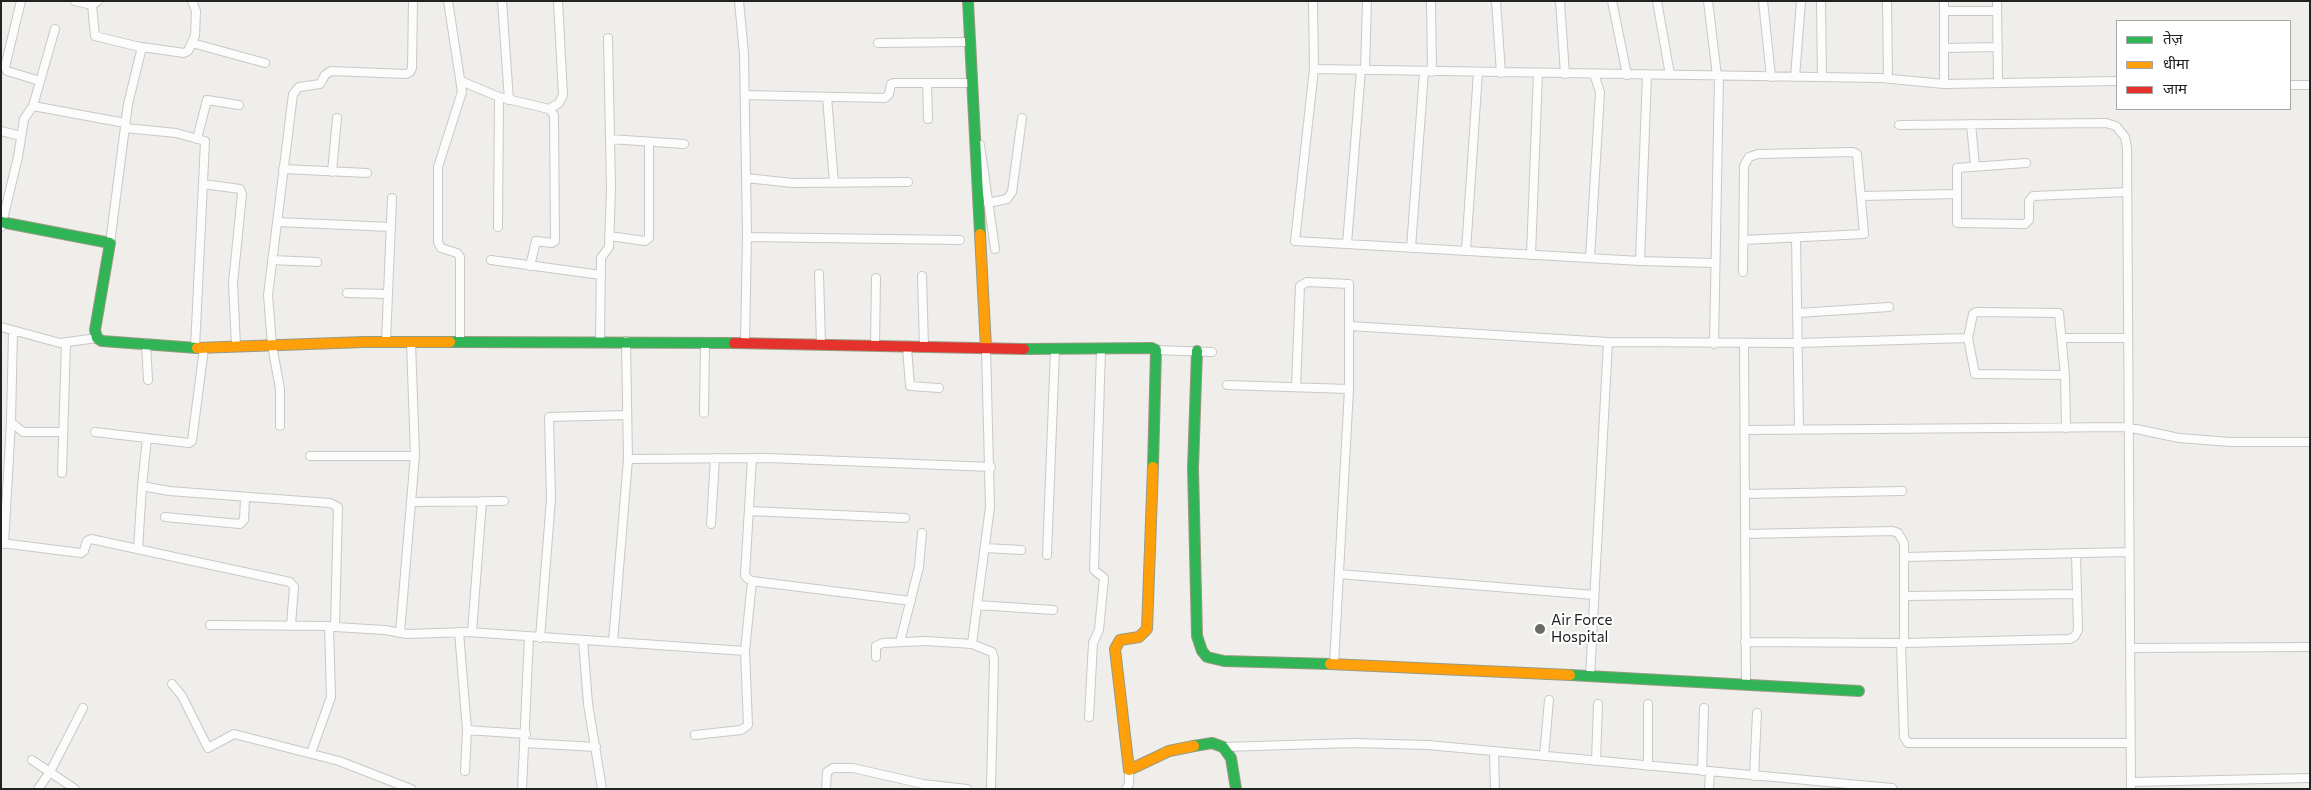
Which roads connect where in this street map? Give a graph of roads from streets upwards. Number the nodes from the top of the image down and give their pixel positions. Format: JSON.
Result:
{"nodes":[{"id":1,"x":21,"y":1,"type":"edge"},
{"id":2,"x":75,"y":1,"type":"edge"},
{"id":3,"x":192,"y":1,"type":"edge"},
{"id":4,"x":413,"y":1,"type":"edge"},
{"id":5,"x":448,"y":1,"type":"edge"},
{"id":6,"x":502,"y":1,"type":"edge"},
{"id":7,"x":558,"y":1,"type":"edge"},
{"id":8,"x":739,"y":1,"type":"edge"},
{"id":9,"x":968,"y":1,"type":"edge"},
{"id":10,"x":1313,"y":1,"type":"edge"},
{"id":11,"x":1367,"y":1,"type":"edge"},
{"id":12,"x":1431,"y":1,"type":"edge"},
{"id":13,"x":1496,"y":1,"type":"edge"},
{"id":14,"x":1560,"y":1,"type":"edge"},
{"id":15,"x":1612,"y":1,"type":"edge"},
{"id":16,"x":1657,"y":1,"type":"edge"},
{"id":17,"x":1708,"y":1,"type":"edge"},
{"id":18,"x":1763,"y":1,"type":"edge"},
{"id":19,"x":1800,"y":1,"type":"edge"},
{"id":20,"x":1821,"y":1,"type":"edge"},
{"id":21,"x":1887,"y":1,"type":"edge"},
{"id":22,"x":1944,"y":1,"type":"edge"},
{"id":23,"x":1997,"y":1,"type":"edge"},
{"id":24,"x":95,"y":3,"type":"edge"},
{"id":25,"x":1998,"y":10,"type":"junction"},
{"id":26,"x":1944,"y":11,"type":"junction"},
{"id":27,"x":55,"y":29,"type":"dead end"},
{"id":28,"x":608,"y":38,"type":"dead end"},
{"id":29,"x":969,"y":42,"type":"junction"},
{"id":30,"x":192,"y":43,"type":"junction"},
{"id":31,"x":878,"y":43,"type":"dead end"},
{"id":32,"x":1998,"y":47,"type":"junction"},
{"id":33,"x":144,"y":48,"type":"junction"},
{"id":34,"x":1944,"y":48,"type":"junction"},
{"id":35,"x":265,"y":63,"type":"dead end"},
{"id":36,"x":1314,"y":70,"type":"junction"},
{"id":37,"x":1363,"y":70,"type":"junction"},
{"id":38,"x":1428,"y":72,"type":"junction"},
{"id":39,"x":1478,"y":72,"type":"junction"},
{"id":40,"x":1501,"y":73,"type":"junction"},
{"id":41,"x":1538,"y":74,"type":"junction"},
{"id":42,"x":1565,"y":74,"type":"junction"},
{"id":43,"x":1594,"y":74,"type":"junction"},
{"id":44,"x":1627,"y":75,"type":"junction"},
{"id":45,"x":1647,"y":75,"type":"junction"},
{"id":46,"x":1670,"y":75,"type":"junction"},
{"id":47,"x":1718,"y":76,"type":"junction"},
{"id":48,"x":1771,"y":77,"type":"junction"},
{"id":49,"x":1795,"y":77,"type":"junction"},
{"id":50,"x":1822,"y":77,"type":"junction"},
{"id":51,"x":1888,"y":78,"type":"junction"},
{"id":52,"x":40,"y":81,"type":"junction"},
{"id":53,"x":461,"y":81,"type":"junction"},
{"id":54,"x":2116,"y":81,"type":"edge"},
{"id":55,"x":927,"y":83,"type":"junction"},
{"id":56,"x":971,"y":83,"type":"junction"},
{"id":57,"x":1998,"y":83,"type":"junction"},
{"id":58,"x":1944,"y":84,"type":"junction"},
{"id":59,"x":2291,"y":84,"type":"edge"},
{"id":60,"x":2310,"y":85,"type":"edge"},
{"id":61,"x":745,"y":95,"type":"junction"},
{"id":62,"x":499,"y":97,"type":"junction"},
{"id":63,"x":827,"y":97,"type":"junction"},
{"id":64,"x":509,"y":100,"type":"junction"},
{"id":65,"x":239,"y":105,"type":"dead end"},
{"id":66,"x":33,"y":106,"type":"junction"},
{"id":67,"x":549,"y":109,"type":"junction"},
{"id":68,"x":337,"y":118,"type":"dead end"},
{"id":69,"x":1022,"y":118,"type":"dead end"},
{"id":70,"x":928,"y":119,"type":"dead end"},
{"id":71,"x":1971,"y":124,"type":"junction"},
{"id":72,"x":125,"y":125,"type":"junction"},
{"id":73,"x":1899,"y":125,"type":"dead end"},
{"id":74,"x":1,"y":131,"type":"edge"},
{"id":75,"x":21,"y":136,"type":"junction"},
{"id":76,"x":197,"y":139,"type":"junction"},
{"id":77,"x":610,"y":139,"type":"junction"},
{"id":78,"x":649,"y":142,"type":"junction"},
{"id":79,"x":980,"y":143,"type":"dead end"},
{"id":80,"x":684,"y":144,"type":"dead end"},
{"id":81,"x":2026,"y":163,"type":"dead end"},
{"id":82,"x":1975,"y":166,"type":"junction"},
{"id":83,"x":283,"y":168,"type":"junction"},
{"id":84,"x":332,"y":172,"type":"junction"},
{"id":85,"x":367,"y":173,"type":"dead end"},
{"id":86,"x":746,"y":178,"type":"junction"},
{"id":87,"x":908,"y":182,"type":"dead end"},
{"id":88,"x":834,"y":183,"type":"junction"},
{"id":89,"x":203,"y":184,"type":"junction"},
{"id":90,"x":2126,"y":192,"type":"junction"},
{"id":91,"x":1956,"y":194,"type":"junction"},
{"id":92,"x":1862,"y":196,"type":"junction"},
{"id":93,"x":392,"y":198,"type":"dead end"},
{"id":94,"x":988,"y":203,"type":"junction"},
{"id":95,"x":277,"y":222,"type":"junction"},
{"id":96,"x":2,"y":224,"type":"edge"},
{"id":97,"x":391,"y":227,"type":"junction"},
{"id":98,"x":498,"y":227,"type":"dead end"},
{"id":99,"x":609,"y":236,"type":"junction"},
{"id":100,"x":747,"y":237,"type":"junction"},
{"id":101,"x":1796,"y":238,"type":"junction"},
{"id":102,"x":960,"y":240,"type":"dead end"},
{"id":103,"x":1743,"y":240,"type":"junction"},
{"id":104,"x":110,"y":243,"type":"junction"},
{"id":105,"x":1347,"y":244,"type":"junction"},
{"id":106,"x":1411,"y":248,"type":"junction"},
{"id":107,"x":995,"y":249,"type":"dead end"},
{"id":108,"x":1466,"y":251,"type":"junction"},
{"id":109,"x":1531,"y":255,"type":"junction"},
{"id":110,"x":1590,"y":258,"type":"junction"},
{"id":111,"x":272,"y":260,"type":"junction"},
{"id":112,"x":492,"y":260,"type":"dead end"},
{"id":113,"x":1640,"y":261,"type":"junction"},
{"id":114,"x":317,"y":262,"type":"dead end"},
{"id":115,"x":1715,"y":263,"type":"junction"},
{"id":116,"x":530,"y":266,"type":"junction"},
{"id":117,"x":1743,"y":272,"type":"dead end"},
{"id":118,"x":819,"y":274,"type":"dead end"},
{"id":119,"x":600,"y":275,"type":"junction"},
{"id":120,"x":922,"y":276,"type":"dead end"},
{"id":121,"x":876,"y":278,"type":"dead end"},
{"id":122,"x":347,"y":293,"type":"dead end"},
{"id":123,"x":388,"y":294,"type":"junction"},
{"id":124,"x":1889,"y":307,"type":"dead end"},
{"id":125,"x":1798,"y":313,"type":"junction"},
{"id":126,"x":1350,"y":326,"type":"junction"},
{"id":127,"x":1,"y":327,"type":"edge"},
{"id":128,"x":13,"y":332,"type":"junction"},
{"id":129,"x":97,"y":338,"type":"junction"},
{"id":130,"x":1968,"y":338,"type":"junction"},
{"id":131,"x":2062,"y":338,"type":"junction"},
{"id":132,"x":2127,"y":338,"type":"junction"},
{"id":133,"x":460,"y":341,"type":"junction"},
{"id":134,"x":600,"y":341,"type":"junction"},
{"id":135,"x":626,"y":341,"type":"junction"},
{"id":136,"x":66,"y":342,"type":"junction"},
{"id":137,"x":386,"y":342,"type":"junction"},
{"id":138,"x":411,"y":342,"type":"junction"},
{"id":139,"x":1608,"y":342,"type":"junction"},
{"id":140,"x":705,"y":343,"type":"junction"},
{"id":141,"x":1798,"y":343,"type":"junction"},
{"id":142,"x":146,"y":344,"type":"junction"},
{"id":143,"x":745,"y":344,"type":"junction"},
{"id":144,"x":1714,"y":344,"type":"junction"},
{"id":145,"x":1744,"y":344,"type":"junction"},
{"id":146,"x":272,"y":345,"type":"junction"},
{"id":147,"x":821,"y":345,"type":"junction"},
{"id":148,"x":236,"y":346,"type":"junction"},
{"id":149,"x":875,"y":346,"type":"junction"},
{"id":150,"x":907,"y":347,"type":"junction"},
{"id":151,"x":924,"y":347,"type":"junction"},
{"id":152,"x":200,"y":348,"type":"junction"},
{"id":153,"x":986,"y":348,"type":"junction"},
{"id":154,"x":1055,"y":350,"type":"junction"},
{"id":155,"x":1101,"y":350,"type":"junction"},
{"id":156,"x":1156,"y":350,"type":"junction"},
{"id":157,"x":1196,"y":351,"type":"junction"},
{"id":158,"x":1212,"y":352,"type":"dead end"},
{"id":159,"x":2065,"y":375,"type":"junction"},
{"id":160,"x":148,"y":380,"type":"dead end"},
{"id":161,"x":1227,"y":385,"type":"dead end"},
{"id":162,"x":1296,"y":387,"type":"junction"},
{"id":163,"x":939,"y":388,"type":"dead end"},
{"id":164,"x":1349,"y":389,"type":"junction"},
{"id":165,"x":704,"y":413,"type":"dead end"},
{"id":166,"x":627,"y":415,"type":"junction"},
{"id":167,"x":11,"y":422,"type":"junction"},
{"id":168,"x":280,"y":426,"type":"dead end"},
{"id":169,"x":2127,"y":427,"type":"junction"},
{"id":170,"x":2066,"y":428,"type":"junction"},
{"id":171,"x":1745,"y":430,"type":"junction"},
{"id":172,"x":1799,"y":430,"type":"junction"},
{"id":173,"x":62,"y":432,"type":"junction"},
{"id":174,"x":95,"y":432,"type":"dead end"},
{"id":175,"x":147,"y":438,"type":"junction"},
{"id":176,"x":2310,"y":442,"type":"edge"},
{"id":177,"x":310,"y":456,"type":"dead end"},
{"id":178,"x":415,"y":456,"type":"junction"},
{"id":179,"x":715,"y":458,"type":"junction"},
{"id":180,"x":752,"y":458,"type":"junction"},
{"id":181,"x":628,"y":459,"type":"junction"},
{"id":182,"x":991,"y":467,"type":"junction"},
{"id":183,"x":62,"y":473,"type":"dead end"},
{"id":184,"x":142,"y":486,"type":"junction"},
{"id":185,"x":1902,"y":491,"type":"dead end"},
{"id":186,"x":1745,"y":494,"type":"junction"},
{"id":187,"x":245,"y":498,"type":"junction"},
{"id":188,"x":482,"y":501,"type":"junction"},
{"id":189,"x":504,"y":501,"type":"dead end"},
{"id":190,"x":411,"y":502,"type":"junction"},
{"id":191,"x":4,"y":506,"type":"edge"},
{"id":192,"x":749,"y":511,"type":"junction"},
{"id":193,"x":165,"y":517,"type":"dead end"},
{"id":194,"x":905,"y":518,"type":"dead end"},
{"id":195,"x":711,"y":524,"type":"dead end"},
{"id":196,"x":922,"y":533,"type":"dead end"},
{"id":197,"x":1745,"y":534,"type":"junction"},
{"id":198,"x":3,"y":543,"type":"edge"},
{"id":199,"x":985,"y":548,"type":"junction"},
{"id":200,"x":138,"y":549,"type":"junction"},
{"id":201,"x":1021,"y":550,"type":"dead end"},
{"id":202,"x":2128,"y":552,"type":"junction"},
{"id":203,"x":2076,"y":553,"type":"junction"},
{"id":204,"x":1048,"y":555,"type":"dead end"},
{"id":205,"x":1904,"y":557,"type":"junction"},
{"id":206,"x":1339,"y":574,"type":"junction"},
{"id":207,"x":752,"y":581,"type":"junction"},
{"id":208,"x":2077,"y":594,"type":"junction"},
{"id":209,"x":1594,"y":595,"type":"junction"},
{"id":210,"x":1904,"y":596,"type":"junction"},
{"id":211,"x":911,"y":602,"type":"junction"},
{"id":212,"x":977,"y":605,"type":"junction"},
{"id":213,"x":1053,"y":610,"type":"dead end"},
{"id":214,"x":210,"y":625,"type":"dead end"},
{"id":215,"x":291,"y":625,"type":"junction"},
{"id":216,"x":332,"y":626,"type":"junction"},
{"id":217,"x":459,"y":632,"type":"junction"},
{"id":218,"x":472,"y":632,"type":"junction"},
{"id":219,"x":400,"y":633,"type":"junction"},
{"id":220,"x":529,"y":637,"type":"junction"},
{"id":221,"x":540,"y":638,"type":"junction"},
{"id":222,"x":582,"y":640,"type":"junction"},
{"id":223,"x":612,"y":642,"type":"junction"},
{"id":224,"x":900,"y":642,"type":"junction"},
{"id":225,"x":1745,"y":642,"type":"junction"},
{"id":226,"x":1903,"y":643,"type":"junction"},
{"id":227,"x":972,"y":644,"type":"junction"},
{"id":228,"x":2310,"y":647,"type":"edge"},
{"id":229,"x":2130,"y":648,"type":"junction"},
{"id":230,"x":745,"y":650,"type":"junction"},
{"id":231,"x":876,"y":657,"type":"dead end"},
{"id":232,"x":1334,"y":664,"type":"junction"},
{"id":233,"x":1590,"y":677,"type":"junction"},
{"id":234,"x":172,"y":684,"type":"dead end"},
{"id":235,"x":1746,"y":684,"type":"junction"},
{"id":236,"x":1858,"y":691,"type":"dead end"},
{"id":237,"x":1549,"y":700,"type":"dead end"},
{"id":238,"x":1598,"y":704,"type":"dead end"},
{"id":239,"x":1648,"y":704,"type":"dead end"},
{"id":240,"x":82,"y":708,"type":"dead end"},
{"id":241,"x":1704,"y":708,"type":"dead end"},
{"id":242,"x":1757,"y":713,"type":"dead end"},
{"id":243,"x":1089,"y":717,"type":"dead end"},
{"id":244,"x":467,"y":730,"type":"junction"},
{"id":245,"x":695,"y":735,"type":"dead end"},
{"id":246,"x":525,"y":738,"type":"junction"},
{"id":247,"x":2130,"y":743,"type":"junction"},
{"id":248,"x":596,"y":747,"type":"junction"},
{"id":249,"x":1223,"y":747,"type":"junction"},
{"id":250,"x":1494,"y":752,"type":"junction"},
{"id":251,"x":312,"y":753,"type":"junction"},
{"id":252,"x":1544,"y":756,"type":"junction"},
{"id":253,"x":32,"y":760,"type":"dead end"},
{"id":254,"x":1596,"y":761,"type":"junction"},
{"id":255,"x":1648,"y":766,"type":"junction"},
{"id":256,"x":1129,"y":770,"type":"junction"},
{"id":257,"x":465,"y":771,"type":"dead end"},
{"id":258,"x":50,"y":772,"type":"junction"},
{"id":259,"x":1706,"y":772,"type":"junction"},
{"id":260,"x":1754,"y":776,"type":"junction"},
{"id":261,"x":2310,"y":778,"type":"edge"},
{"id":262,"x":1783,"y":779,"type":"junction"},
{"id":263,"x":2131,"y":786,"type":"edge"},
{"id":264,"x":1853,"y":787,"type":"edge"},
{"id":265,"x":1892,"y":788,"type":"edge"},
{"id":266,"x":38,"y":789,"type":"edge"},
{"id":267,"x":75,"y":789,"type":"edge"},
{"id":268,"x":411,"y":789,"type":"edge"},
{"id":269,"x":522,"y":789,"type":"edge"},
{"id":270,"x":602,"y":789,"type":"edge"},
{"id":271,"x":826,"y":789,"type":"edge"},
{"id":272,"x":967,"y":789,"type":"edge"},
{"id":273,"x":991,"y":789,"type":"edge"},
{"id":274,"x":1126,"y":789,"type":"edge"},
{"id":275,"x":1236,"y":789,"type":"edge"},
{"id":276,"x":1495,"y":789,"type":"edge"},
{"id":277,"x":1709,"y":789,"type":"edge"},
{"id":278,"x":1782,"y":789,"type":"edge"}],
"edges":[{"from":1,"to":52,"type":"street"},
{"from":2,"to":24,"type":"street"},
{"from":3,"to":30,"type":"street"},
{"from":4,"to":83,"type":"street"},
{"from":5,"to":53,"type":"street"},
{"from":6,"to":64,"type":"street"},
{"from":7,"to":67,"type":"street"},
{"from":8,"to":61,"type":"street"},
{"from":9,"to":29,"type":"street"},
{"from":10,"to":36,"type":"street"},
{"from":11,"to":37,"type":"street"},
{"from":12,"to":38,"type":"street"},
{"from":13,"to":40,"type":"street"},
{"from":14,"to":42,"type":"street"},
{"from":15,"to":44,"type":"street"},
{"from":16,"to":46,"type":"street"},
{"from":17,"to":47,"type":"street"},
{"from":18,"to":48,"type":"street"},
{"from":19,"to":49,"type":"street"},
{"from":20,"to":50,"type":"street"},
{"from":21,"to":51,"type":"street"},
{"from":22,"to":26,"type":"street"},
{"from":23,"to":25,"type":"street"},
{"from":24,"to":33,"type":"street"},
{"from":25,"to":26,"type":"street"},
{"from":25,"to":32,"type":"street"},
{"from":26,"to":34,"type":"street"},
{"from":27,"to":52,"type":"street"},
{"from":28,"to":77,"type":"street"},
{"from":29,"to":31,"type":"street"},
{"from":29,"to":56,"type":"street"},
{"from":30,"to":33,"type":"street"},
{"from":30,"to":35,"type":"street"},
{"from":32,"to":34,"type":"street"},
{"from":32,"to":57,"type":"street"},
{"from":33,"to":72,"type":"street"},
{"from":34,"to":58,"type":"street"},
{"from":36,"to":37,"type":"street"},
{"from":36,"to":105,"type":"street"},
{"from":37,"to":38,"type":"street"},
{"from":37,"to":105,"type":"street"},
{"from":38,"to":39,"type":"street"},
{"from":38,"to":106,"type":"street"},
{"from":39,"to":40,"type":"street"},
{"from":39,"to":108,"type":"street"},
{"from":40,"to":41,"type":"street"},
{"from":41,"to":42,"type":"street"},
{"from":41,"to":109,"type":"street"},
{"from":42,"to":43,"type":"street"},
{"from":43,"to":44,"type":"street"},
{"from":43,"to":110,"type":"street"},
{"from":44,"to":45,"type":"street"},
{"from":45,"to":46,"type":"street"},
{"from":45,"to":113,"type":"street"},
{"from":46,"to":47,"type":"street"},
{"from":47,"to":48,"type":"street"},
{"from":47,"to":115,"type":"street"},
{"from":48,"to":49,"type":"street"},
{"from":49,"to":50,"type":"street"},
{"from":50,"to":51,"type":"street"},
{"from":51,"to":58,"type":"street"},
{"from":52,"to":66,"type":"street"},
{"from":53,"to":62,"type":"street"},
{"from":53,"to":133,"type":"street"},
{"from":54,"to":57,"type":"street"},
{"from":55,"to":56,"type":"street"},
{"from":55,"to":63,"type":"street"},
{"from":55,"to":70,"type":"street"},
{"from":56,"to":153,"type":"street"},
{"from":57,"to":58,"type":"street"},
{"from":59,"to":60,"type":"street"},
{"from":61,"to":63,"type":"street"},
{"from":61,"to":86,"type":"street"},
{"from":62,"to":64,"type":"street"},
{"from":62,"to":98,"type":"street"},
{"from":63,"to":88,"type":"street"},
{"from":64,"to":67,"type":"street"},
{"from":65,"to":76,"type":"street"},
{"from":66,"to":72,"type":"street"},
{"from":66,"to":75,"type":"street"},
{"from":67,"to":116,"type":"street"},
{"from":68,"to":84,"type":"street"},
{"from":69,"to":94,"type":"street"},
{"from":71,"to":73,"type":"street"},
{"from":71,"to":82,"type":"street"},
{"from":71,"to":90,"type":"street"},
{"from":72,"to":76,"type":"street"},
{"from":72,"to":104,"type":"street"},
{"from":74,"to":75,"type":"street"},
{"from":75,"to":96,"type":"street"},
{"from":76,"to":89,"type":"street"},
{"from":77,"to":78,"type":"street"},
{"from":77,"to":99,"type":"street"},
{"from":78,"to":80,"type":"street"},
{"from":78,"to":99,"type":"street"},
{"from":79,"to":94,"type":"street"},
{"from":81,"to":82,"type":"street"},
{"from":82,"to":91,"type":"street"},
{"from":83,"to":84,"type":"street"},
{"from":83,"to":95,"type":"street"},
{"from":84,"to":85,"type":"street"},
{"from":86,"to":88,"type":"street"},
{"from":86,"to":100,"type":"street"},
{"from":87,"to":88,"type":"street"},
{"from":89,"to":148,"type":"street"},
{"from":89,"to":152,"type":"street"},
{"from":90,"to":91,"type":"street"},
{"from":90,"to":132,"type":"street"},
{"from":91,"to":92,"type":"street"},
{"from":92,"to":101,"type":"street"},
{"from":92,"to":103,"type":"street"},
{"from":93,"to":97,"type":"street"},
{"from":94,"to":107,"type":"street"},
{"from":95,"to":97,"type":"street"},
{"from":95,"to":111,"type":"street"},
{"from":96,"to":104,"type":"street"},
{"from":97,"to":123,"type":"street"},
{"from":99,"to":119,"type":"street"},
{"from":100,"to":102,"type":"street"},
{"from":100,"to":143,"type":"street"},
{"from":101,"to":103,"type":"street"},
{"from":101,"to":125,"type":"street"},
{"from":103,"to":117,"type":"street"},
{"from":104,"to":129,"type":"street"},
{"from":105,"to":106,"type":"street"},
{"from":106,"to":108,"type":"street"},
{"from":108,"to":109,"type":"street"},
{"from":109,"to":110,"type":"street"},
{"from":110,"to":113,"type":"street"},
{"from":111,"to":114,"type":"street"},
{"from":111,"to":146,"type":"street"},
{"from":112,"to":116,"type":"street"},
{"from":113,"to":115,"type":"street"},
{"from":115,"to":144,"type":"street"},
{"from":116,"to":119,"type":"street"},
{"from":118,"to":147,"type":"street"},
{"from":119,"to":134,"type":"street"},
{"from":120,"to":151,"type":"street"},
{"from":121,"to":149,"type":"street"},
{"from":122,"to":123,"type":"street"},
{"from":123,"to":137,"type":"street"},
{"from":124,"to":125,"type":"street"},
{"from":125,"to":141,"type":"street"},
{"from":126,"to":139,"type":"street"},
{"from":126,"to":162,"type":"street"},
{"from":126,"to":164,"type":"street"},
{"from":127,"to":128,"type":"street"},
{"from":128,"to":136,"type":"street"},
{"from":128,"to":167,"type":"street"},
{"from":129,"to":136,"type":"street"},
{"from":129,"to":142,"type":"street"},
{"from":130,"to":131,"type":"street"},
{"from":130,"to":141,"type":"street"},
{"from":130,"to":159,"type":"street"},
{"from":131,"to":132,"type":"street"},
{"from":131,"to":159,"type":"street"},
{"from":132,"to":169,"type":"street"},
{"from":133,"to":134,"type":"street"},
{"from":133,"to":138,"type":"street"},
{"from":134,"to":135,"type":"street"},
{"from":135,"to":140,"type":"street"},
{"from":135,"to":166,"type":"street"},
{"from":136,"to":173,"type":"street"},
{"from":137,"to":138,"type":"street"},
{"from":137,"to":146,"type":"street"},
{"from":138,"to":178,"type":"street"},
{"from":139,"to":144,"type":"street"},
{"from":139,"to":209,"type":"street"},
{"from":140,"to":143,"type":"street"},
{"from":140,"to":165,"type":"street"},
{"from":141,"to":145,"type":"street"},
{"from":141,"to":172,"type":"street"},
{"from":142,"to":152,"type":"street"},
{"from":142,"to":160,"type":"street"},
{"from":143,"to":147,"type":"street"},
{"from":144,"to":145,"type":"street"},
{"from":145,"to":171,"type":"street"},
{"from":146,"to":148,"type":"street"},
{"from":146,"to":168,"type":"street"},
{"from":147,"to":149,"type":"street"},
{"from":148,"to":152,"type":"street"},
{"from":149,"to":150,"type":"street"},
{"from":150,"to":151,"type":"street"},
{"from":150,"to":163,"type":"street"},
{"from":151,"to":153,"type":"street"},
{"from":152,"to":175,"type":"street"},
{"from":153,"to":154,"type":"street"},
{"from":153,"to":182,"type":"street"},
{"from":154,"to":155,"type":"street"},
{"from":154,"to":204,"type":"street"},
{"from":155,"to":156,"type":"street"},
{"from":155,"to":243,"type":"street"},
{"from":156,"to":157,"type":"street"},
{"from":156,"to":256,"type":"street"},
{"from":157,"to":158,"type":"street"},
{"from":157,"to":232,"type":"street"},
{"from":159,"to":170,"type":"street"},
{"from":161,"to":162,"type":"street"},
{"from":162,"to":164,"type":"street"},
{"from":164,"to":206,"type":"street"},
{"from":166,"to":181,"type":"street"},
{"from":166,"to":221,"type":"street"},
{"from":167,"to":173,"type":"street"},
{"from":167,"to":191,"type":"street"},
{"from":169,"to":170,"type":"street"},
{"from":169,"to":176,"type":"street"},
{"from":169,"to":202,"type":"street"},
{"from":170,"to":172,"type":"street"},
{"from":171,"to":172,"type":"street"},
{"from":171,"to":186,"type":"street"},
{"from":173,"to":183,"type":"street"},
{"from":174,"to":175,"type":"street"},
{"from":175,"to":184,"type":"street"},
{"from":177,"to":178,"type":"street"},
{"from":178,"to":190,"type":"street"},
{"from":179,"to":180,"type":"street"},
{"from":179,"to":181,"type":"street"},
{"from":179,"to":195,"type":"street"},
{"from":180,"to":182,"type":"street"},
{"from":180,"to":192,"type":"street"},
{"from":181,"to":223,"type":"street"},
{"from":182,"to":199,"type":"street"},
{"from":184,"to":187,"type":"street"},
{"from":184,"to":200,"type":"street"},
{"from":185,"to":186,"type":"street"},
{"from":186,"to":197,"type":"street"},
{"from":187,"to":193,"type":"street"},
{"from":187,"to":216,"type":"street"},
{"from":188,"to":189,"type":"street"},
{"from":188,"to":190,"type":"street"},
{"from":188,"to":218,"type":"street"},
{"from":190,"to":219,"type":"street"},
{"from":191,"to":198,"type":"street"},
{"from":192,"to":194,"type":"street"},
{"from":192,"to":207,"type":"street"},
{"from":196,"to":211,"type":"street"},
{"from":197,"to":205,"type":"street"},
{"from":197,"to":225,"type":"street"},
{"from":198,"to":200,"type":"street"},
{"from":199,"to":201,"type":"street"},
{"from":199,"to":212,"type":"street"},
{"from":200,"to":215,"type":"street"},
{"from":202,"to":203,"type":"street"},
{"from":202,"to":229,"type":"street"},
{"from":203,"to":205,"type":"street"},
{"from":203,"to":208,"type":"street"},
{"from":205,"to":210,"type":"street"},
{"from":206,"to":209,"type":"street"},
{"from":206,"to":232,"type":"street"},
{"from":207,"to":211,"type":"street"},
{"from":207,"to":230,"type":"street"},
{"from":208,"to":210,"type":"street"},
{"from":208,"to":226,"type":"street"},
{"from":209,"to":233,"type":"street"},
{"from":210,"to":226,"type":"street"},
{"from":211,"to":224,"type":"street"},
{"from":212,"to":213,"type":"street"},
{"from":212,"to":227,"type":"street"},
{"from":214,"to":215,"type":"street"},
{"from":215,"to":216,"type":"street"},
{"from":216,"to":219,"type":"street"},
{"from":216,"to":251,"type":"street"},
{"from":217,"to":218,"type":"street"},
{"from":217,"to":219,"type":"street"},
{"from":217,"to":244,"type":"street"},
{"from":218,"to":220,"type":"street"},
{"from":220,"to":221,"type":"street"},
{"from":220,"to":246,"type":"street"},
{"from":221,"to":222,"type":"street"},
{"from":222,"to":223,"type":"street"},
{"from":222,"to":248,"type":"street"},
{"from":223,"to":230,"type":"street"},
{"from":224,"to":227,"type":"street"},
{"from":224,"to":231,"type":"street"},
{"from":225,"to":226,"type":"street"},
{"from":225,"to":235,"type":"street"},
{"from":226,"to":247,"type":"street"},
{"from":227,"to":273,"type":"street"},
{"from":228,"to":229,"type":"street"},
{"from":229,"to":247,"type":"street"},
{"from":230,"to":245,"type":"street"},
{"from":232,"to":233,"type":"street"},
{"from":233,"to":235,"type":"street"},
{"from":234,"to":251,"type":"street"},
{"from":235,"to":236,"type":"street"},
{"from":237,"to":252,"type":"street"},
{"from":238,"to":254,"type":"street"},
{"from":239,"to":255,"type":"street"},
{"from":240,"to":258,"type":"street"},
{"from":241,"to":259,"type":"street"},
{"from":242,"to":260,"type":"street"},
{"from":244,"to":246,"type":"street"},
{"from":244,"to":257,"type":"street"},
{"from":246,"to":248,"type":"street"},
{"from":246,"to":269,"type":"street"},
{"from":247,"to":263,"type":"street"},
{"from":248,"to":270,"type":"street"},
{"from":249,"to":250,"type":"street"},
{"from":249,"to":256,"type":"street"},
{"from":249,"to":275,"type":"street"},
{"from":250,"to":252,"type":"street"},
{"from":250,"to":276,"type":"street"},
{"from":251,"to":268,"type":"street"},
{"from":252,"to":254,"type":"street"},
{"from":253,"to":258,"type":"street"},
{"from":254,"to":255,"type":"street"},
{"from":255,"to":259,"type":"street"},
{"from":256,"to":274,"type":"street"},
{"from":258,"to":266,"type":"street"},
{"from":258,"to":267,"type":"street"},
{"from":259,"to":260,"type":"street"},
{"from":259,"to":277,"type":"street"},
{"from":260,"to":262,"type":"street"},
{"from":261,"to":263,"type":"street"},
{"from":262,"to":264,"type":"street"},
{"from":262,"to":278,"type":"street"},
{"from":264,"to":265,"type":"street"},
{"from":271,"to":272,"type":"street"}]}
